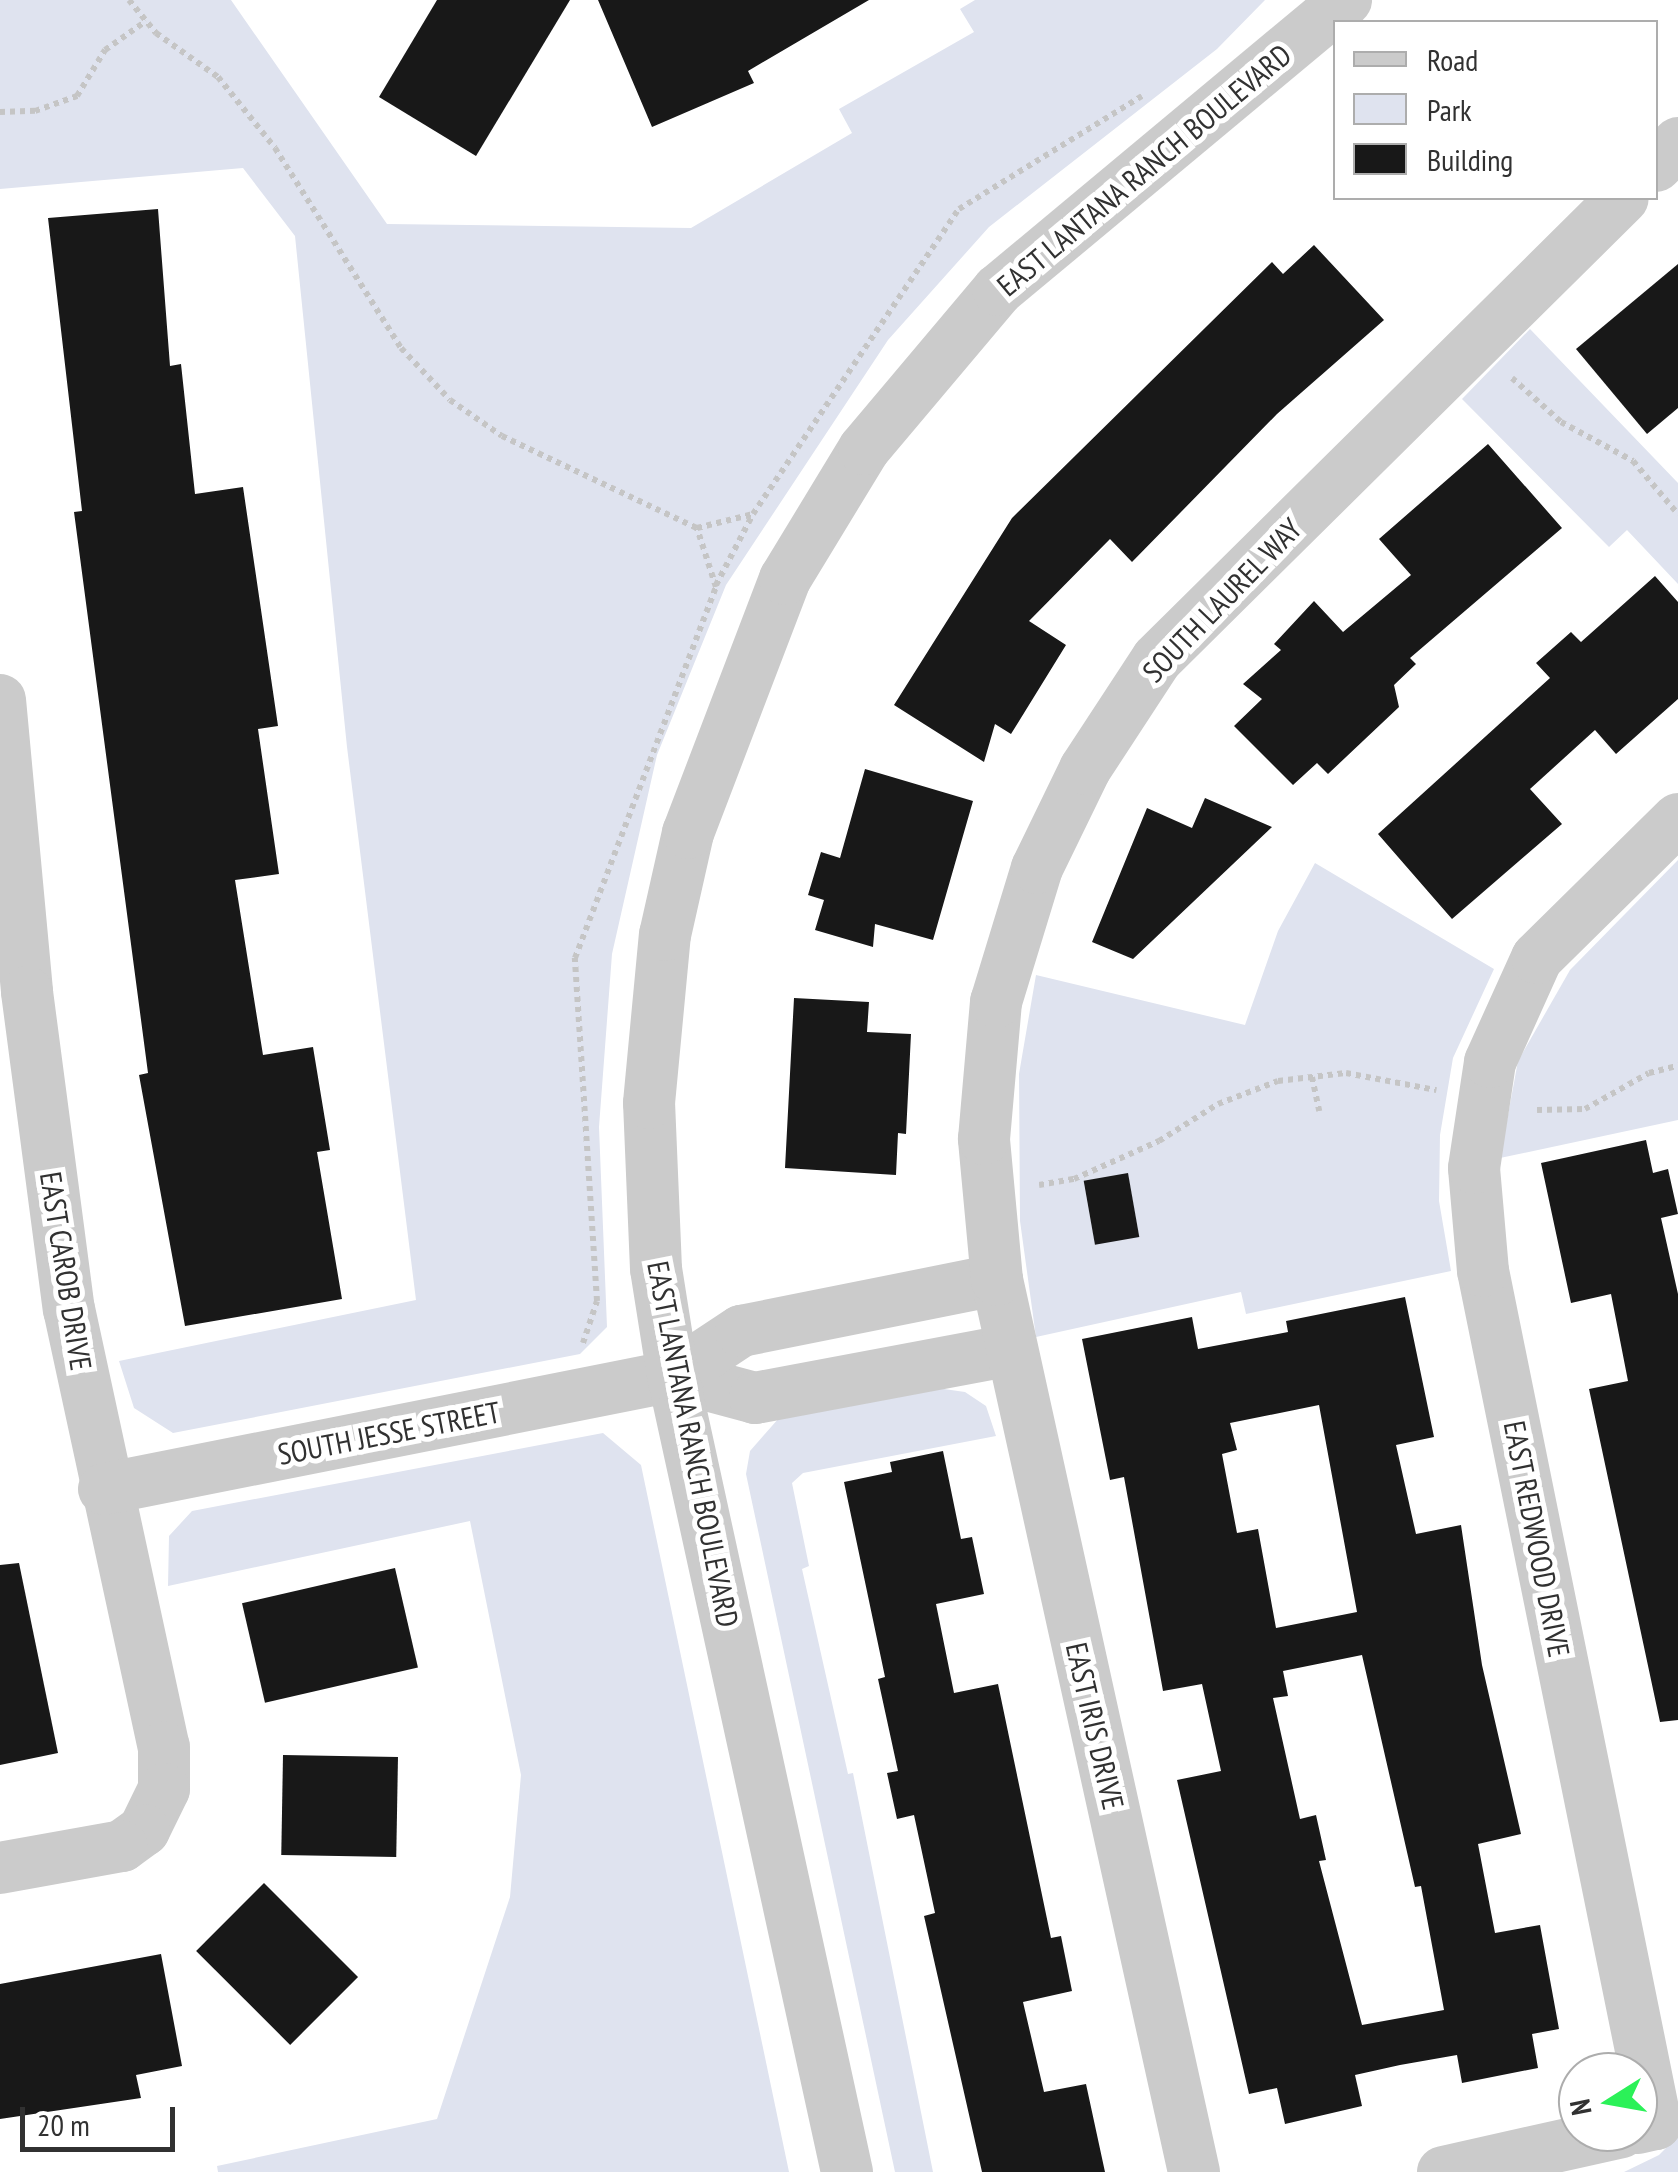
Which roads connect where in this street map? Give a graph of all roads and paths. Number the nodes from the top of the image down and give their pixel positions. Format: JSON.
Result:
{"nodes":[{"id":1,"x":129,"y":0,"type":"edge"},
{"id":2,"x":1346,"y":0,"type":"edge"},
{"id":3,"x":146,"y":21,"type":"junction"},
{"id":4,"x":1159,"y":84,"type":"dead end"},
{"id":5,"x":0,"y":112,"type":"edge"},
{"id":6,"x":1678,"y":144,"type":"edge"},
{"id":7,"x":1658,"y":164,"type":"edge"},
{"id":8,"x":1622,"y":200,"type":"edge"},
{"id":9,"x":1476,"y":344,"type":"junction"},
{"id":10,"x":754,"y":514,"type":"junction"},
{"id":11,"x":1678,"y":514,"type":"edge"},
{"id":12,"x":716,"y":586,"type":"dead end"},
{"id":13,"x":0,"y":700,"type":"edge"},
{"id":14,"x":1678,"y":819,"type":"edge"},
{"id":15,"x":1678,"y":1066,"type":"edge"},
{"id":16,"x":1312,"y":1077,"type":"junction"},
{"id":17,"x":1484,"y":1099,"type":"junction"},
{"id":18,"x":1319,"y":1111,"type":"dead end"},
{"id":19,"x":989,"y":1194,"type":"junction"},
{"id":20,"x":997,"y":1280,"type":"junction"},
{"id":21,"x":1010,"y":1350,"type":"junction"},
{"id":22,"x":673,"y":1376,"type":"junction"},
{"id":23,"x":104,"y":1489,"type":"junction"},
{"id":24,"x":0,"y":1868,"type":"edge"},
{"id":25,"x":1625,"y":2052,"type":"edge"},
{"id":26,"x":1558,"y":2146,"type":"edge"},
{"id":27,"x":847,"y":2172,"type":"edge"},
{"id":28,"x":1194,"y":2172,"type":"edge"},
{"id":29,"x":1443,"y":2172,"type":"edge"}],
"edges":[{"from":1,"to":3,"type":"path"},
{"from":2,"to":22,"type":"street","name":"EAST LANTANA RANCH BOULEVARD"},
{"from":3,"to":5,"type":"path"},
{"from":3,"to":10,"type":"path"},
{"from":4,"to":10,"type":"path"},
{"from":6,"to":7,"type":"street"},
{"from":8,"to":9,"type":"street","name":"SOUTH LAUREL WAY"},
{"from":9,"to":11,"type":"path"},
{"from":9,"to":19,"type":"street","name":"SOUTH LAUREL WAY"},
{"from":10,"to":12,"type":"path"},
{"from":13,"to":23,"type":"street","name":"EAST CAROB DRIVE"},
{"from":14,"to":17,"type":"street","name":"EAST REDWOOD DRIVE"},
{"from":15,"to":17,"type":"path"},
{"from":16,"to":17,"type":"path"},
{"from":16,"to":18,"type":"path"},
{"from":16,"to":19,"type":"path"},
{"from":17,"to":25,"type":"street","name":"EAST REDWOOD DRIVE"},
{"from":19,"to":20,"type":"street","name":"SOUTH LAUREL WAY"},
{"from":20,"to":21,"type":"street","name":"EAST IRIS DRIVE"},
{"from":20,"to":22,"type":"street","name":"SOUTH JESSE STREET"},
{"from":21,"to":22,"type":"street","name":"SOUTH JESSE STREET"},
{"from":21,"to":28,"type":"street","name":"EAST IRIS DRIVE"},
{"from":22,"to":23,"type":"street","name":"SOUTH JESSE STREET"},
{"from":22,"to":27,"type":"street","name":"EAST LANTANA RANCH BOULEVARD"},
{"from":23,"to":24,"type":"street","name":"EAST CAROB DRIVE"},
{"from":26,"to":29,"type":"street"}]}
